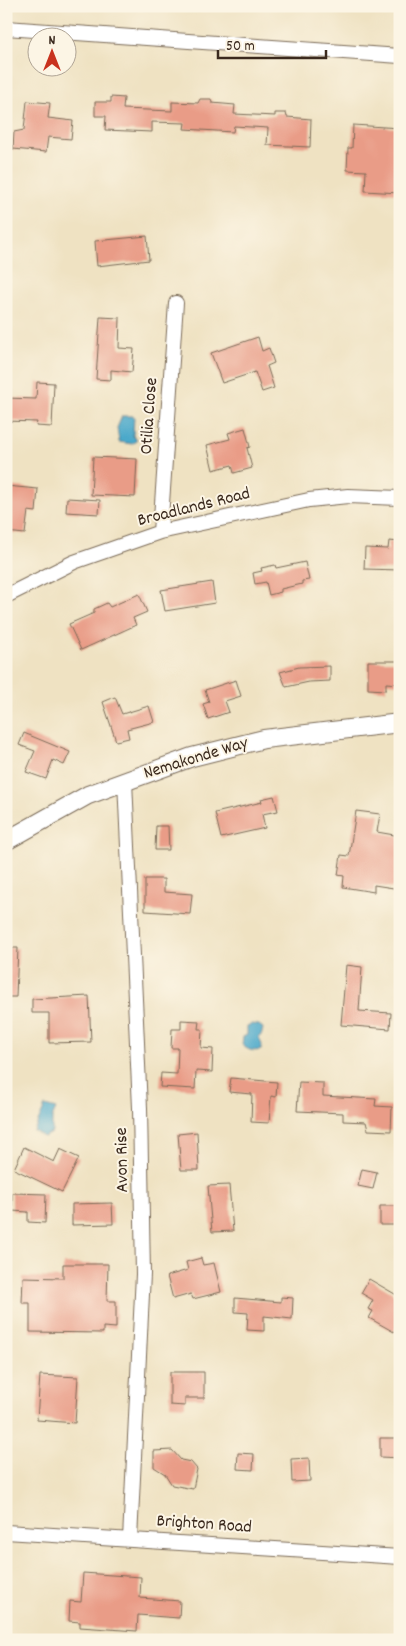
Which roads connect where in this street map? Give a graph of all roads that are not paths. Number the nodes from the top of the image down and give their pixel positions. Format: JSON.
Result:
{"nodes":[{"id":1,"x":6,"y":28,"type":"edge"},
{"id":2,"x":400,"y":56,"type":"edge"},
{"id":3,"x":176,"y":303,"type":"dead end"},
{"id":4,"x":400,"y":498,"type":"edge"},
{"id":5,"x":160,"y":532,"type":"junction"},
{"id":6,"x":6,"y":596,"type":"edge"},
{"id":7,"x":400,"y":723,"type":"edge"},
{"id":8,"x":125,"y":780,"type":"junction"},
{"id":9,"x":6,"y":841,"type":"edge"},
{"id":10,"x":6,"y":1532,"type":"edge"},
{"id":11,"x":130,"y":1539,"type":"junction"},
{"id":12,"x":400,"y":1557,"type":"edge"}],
"edges":[{"from":1,"to":2,"type":"street"},
{"from":3,"to":5,"type":"street","name":"Otilia Close"},
{"from":4,"to":5,"type":"street","name":"Broadlands Road"},
{"from":5,"to":6,"type":"street","name":"Broadlands Road"},
{"from":7,"to":8,"type":"street","name":"Nemakonde Way"},
{"from":8,"to":9,"type":"street","name":"Nemakonde Way"},
{"from":8,"to":11,"type":"street","name":"Avon Rise"},
{"from":10,"to":11,"type":"street","name":"Brighton Road"},
{"from":11,"to":12,"type":"street","name":"Brighton Road"}]}
